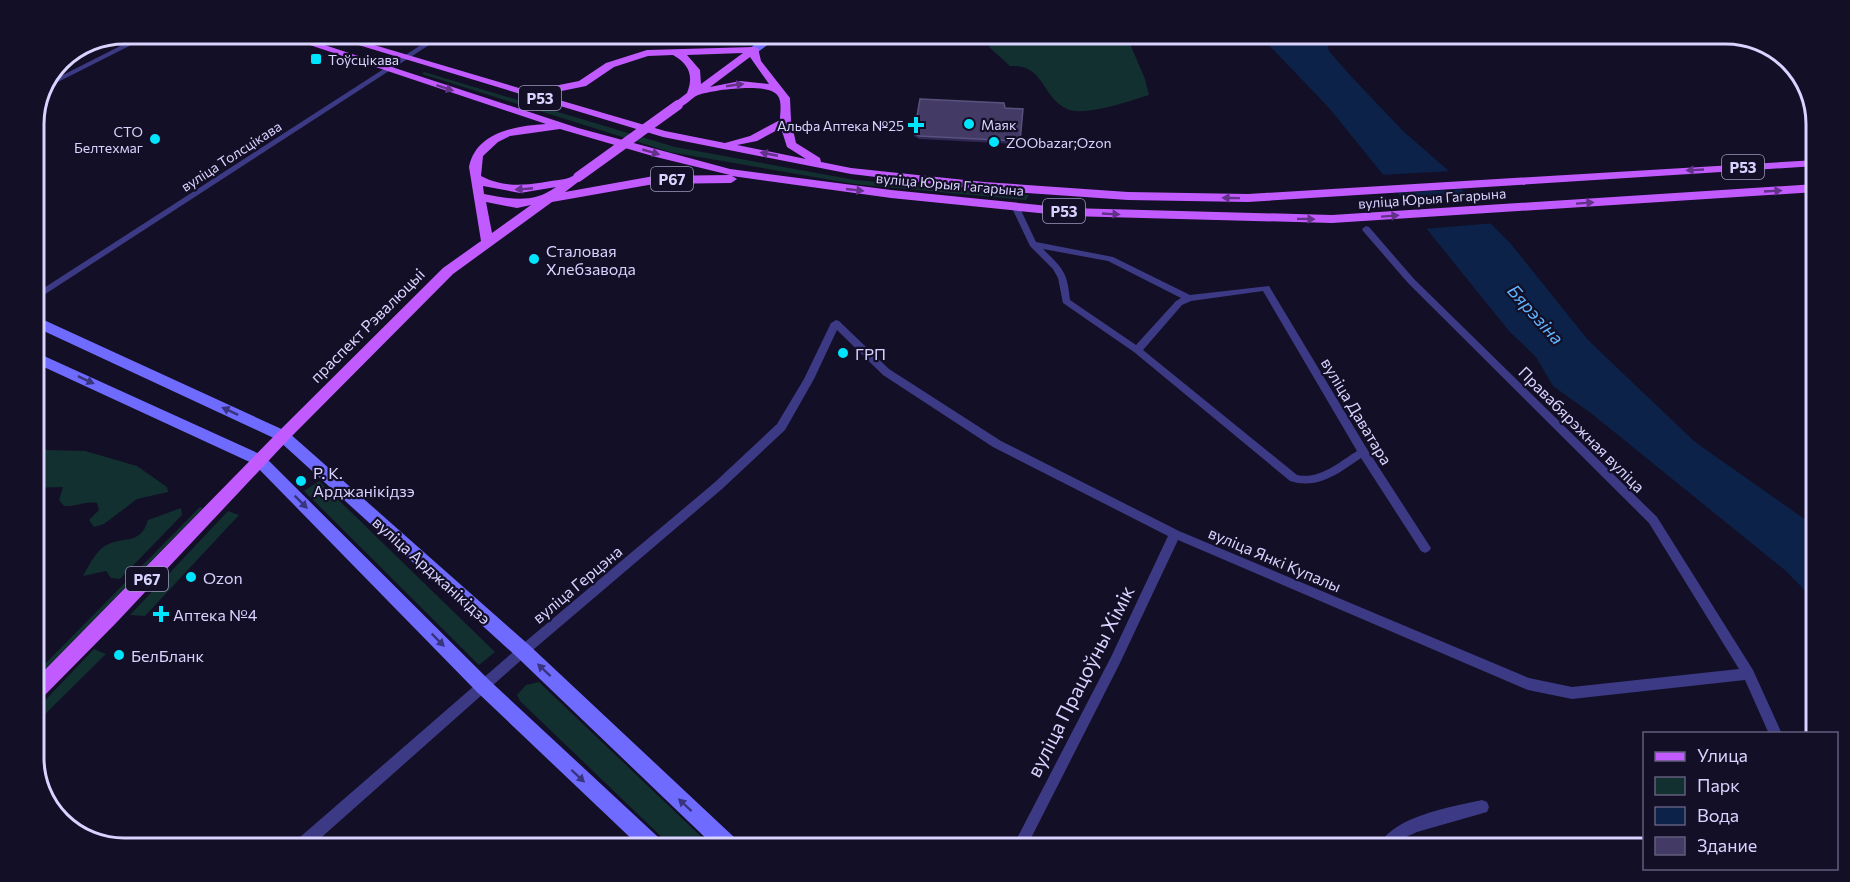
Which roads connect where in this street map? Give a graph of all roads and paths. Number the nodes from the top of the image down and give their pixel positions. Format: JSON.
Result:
{"nodes":[{"id":1,"x":130,"y":44,"type":"edge"},
{"id":2,"x":314,"y":44,"type":"edge"},
{"id":3,"x":360,"y":44,"type":"edge"},
{"id":4,"x":428,"y":44,"type":"edge"},
{"id":5,"x":763,"y":44,"type":"edge"},
{"id":6,"x":754,"y":50,"type":"junction"},
{"id":7,"x":676,"y":53,"type":"junction"},
{"id":8,"x":407,"y":58,"type":"junction"},
{"id":9,"x":390,"y":68,"type":"junction"},
{"id":10,"x":56,"y":82,"type":"edge"},
{"id":11,"x":582,"y":84,"type":"junction"},
{"id":12,"x":777,"y":90,"type":"junction"},
{"id":13,"x":525,"y":94,"type":"junction"},
{"id":14,"x":692,"y":95,"type":"junction"},
{"id":15,"x":499,"y":105,"type":"junction"},
{"id":16,"x":585,"y":110,"type":"junction"},
{"id":17,"x":785,"y":121,"type":"junction"},
{"id":18,"x":574,"y":130,"type":"junction"},
{"id":19,"x":500,"y":136,"type":"junction"},
{"id":20,"x":717,"y":144,"type":"junction"},
{"id":21,"x":1806,"y":164,"type":"edge"},
{"id":22,"x":826,"y":166,"type":"junction"},
{"id":23,"x":477,"y":178,"type":"junction"},
{"id":24,"x":575,"y":179,"type":"junction"},
{"id":25,"x":797,"y":181,"type":"junction"},
{"id":26,"x":1806,"y":189,"type":"edge"},
{"id":27,"x":480,"y":197,"type":"junction"},
{"id":28,"x":548,"y":197,"type":"junction"},
{"id":29,"x":1015,"y":206,"type":"junction"},
{"id":30,"x":1366,"y":229,"type":"dead end"},
{"id":31,"x":487,"y":241,"type":"junction"},
{"id":32,"x":1033,"y":244,"type":"junction"},
{"id":33,"x":44,"y":292,"type":"edge"},
{"id":34,"x":1189,"y":298,"type":"junction"},
{"id":35,"x":836,"y":323,"type":"joint"},
{"id":36,"x":44,"y":325,"type":"edge"},
{"id":37,"x":1137,"y":350,"type":"junction"},
{"id":38,"x":44,"y":361,"type":"edge"},
{"id":39,"x":283,"y":436,"type":"junction"},
{"id":40,"x":1363,"y":452,"type":"junction"},
{"id":41,"x":260,"y":460,"type":"junction"},
{"id":42,"x":1175,"y":534,"type":"junction"},
{"id":43,"x":1425,"y":548,"type":"dead end"},
{"id":44,"x":523,"y":651,"type":"junction"},
{"id":45,"x":1749,"y":674,"type":"junction"},
{"id":46,"x":44,"y":684,"type":"edge"},
{"id":47,"x":483,"y":686,"type":"junction"},
{"id":48,"x":1775,"y":732,"type":"edge"},
{"id":49,"x":1482,"y":807,"type":"dead end"},
{"id":50,"x":310,"y":838,"type":"edge"},
{"id":51,"x":645,"y":838,"type":"edge"},
{"id":52,"x":721,"y":838,"type":"edge"},
{"id":53,"x":1024,"y":838,"type":"edge"},
{"id":54,"x":1390,"y":838,"type":"edge"}],
"edges":[{"from":1,"to":10,"type":"street"},
{"from":2,"to":9,"type":"main road","name":"вуліца Юрыя Гагарына","number":"Р53"},
{"from":3,"to":8,"type":"main road","name":"вуліца Юрыя Гагарына","number":"Р53"},
{"from":4,"to":8,"type":"street","name":"вуліца Толсцікава"},
{"from":5,"to":6,"type":"main road","name":"праспект Рэвалюцыі"},
{"from":6,"to":7,"type":"main road"},
{"from":6,"to":12,"type":"main road"},
{"from":6,"to":14,"type":"main road","name":"праспект Рэвалюцыі"},
{"from":7,"to":11,"type":"main road"},
{"from":7,"to":14,"type":"main road"},
{"from":8,"to":9,"type":"street","name":"вуліца Толсцікава"},
{"from":8,"to":13,"type":"main road","name":"вуліца Юрыя Гагарына","number":"Р53"},
{"from":9,"to":15,"type":"main road","name":"вуліца Юрыя Гагарына","number":"Р53","one_way":true},
{"from":9,"to":33,"type":"street","name":"вуліца Толсцікава"},
{"from":11,"to":13,"type":"main road"},
{"from":11,"to":16,"type":"main road"},
{"from":14,"to":12,"type":"main road","number":"Р67","one_way":true},
{"from":12,"to":17,"type":"main road"},
{"from":13,"to":16,"type":"main road","name":"вуліца Юрыя Гагарына","number":"Р53"},
{"from":14,"to":24,"type":"main road","name":"праспект Рэвалюцыі","number":"Р67","bridge":true},
{"from":15,"to":18,"type":"main road","name":"вуліца Юрыя Гагарына","number":"Р53"},
{"from":15,"to":19,"type":"main road"},
{"from":16,"to":20,"type":"main road","name":"вуліца Юрыя Гагарына","number":"Р53"},
{"from":17,"to":20,"type":"main road"},
{"from":17,"to":22,"type":"main road"},
{"from":18,"to":19,"type":"main road"},
{"from":18,"to":25,"type":"main road","name":"вуліца Юрыя Гагарына","number":"Р53","one_way":true},
{"from":19,"to":23,"type":"main road"},
{"from":22,"to":20,"type":"main road","name":"вуліца Юрыя Гагарына","number":"Р53","one_way":true},
{"from":21,"to":22,"type":"main road","name":"вуліца Юрыя Гагарына","number":"Р53","one_way":true},
{"from":24,"to":23,"type":"main road","number":"Р67","one_way":true},
{"from":23,"to":27,"type":"main road"},
{"from":24,"to":28,"type":"main road","name":"праспект Рэвалюцыі","number":"Р67"},
{"from":25,"to":28,"type":"main road","number":"Р67"},
{"from":25,"to":29,"type":"main road","name":"вуліца Юрыя Гагарына","number":"Р53","one_way":true},
{"from":29,"to":26,"type":"main road","name":"вуліца Юрыя Гагарына","number":"Р53","one_way":true},
{"from":27,"to":28,"type":"main road","number":"Р67"},
{"from":27,"to":31,"type":"main road"},
{"from":28,"to":31,"type":"main road","name":"праспект Рэвалюцыі","number":"Р67"},
{"from":29,"to":32,"type":"street"},
{"from":30,"to":45,"type":"street","name":"Правабярэжная вуліца"},
{"from":31,"to":39,"type":"main road","name":"праспект Рэвалюцыі","number":"Р67"},
{"from":32,"to":34,"type":"street"},
{"from":32,"to":37,"type":"street"},
{"from":34,"to":37,"type":"street"},
{"from":34,"to":40,"type":"street","name":"вуліца Даватара"},
{"from":35,"to":42,"type":"street","name":"вуліца Янкі Купалы"},
{"from":35,"to":44,"type":"street","name":"вуліца Герцэна"},
{"from":39,"to":36,"type":"main road","name":"вуліца Арджанікідзэ","one_way":true},
{"from":37,"to":40,"type":"street"},
{"from":38,"to":41,"type":"main road","one_way":true},
{"from":39,"to":41,"type":"main road","name":"праспект Рэвалюцыі","number":"Р67"},
{"from":39,"to":44,"type":"main road","name":"вуліца Арджанікідзэ"},
{"from":40,"to":43,"type":"street","name":"вуліца Даватара"},
{"from":41,"to":46,"type":"main road","name":"праспект Рэвалюцыі","number":"Р67"},
{"from":41,"to":47,"type":"main road","one_way":true},
{"from":42,"to":45,"type":"street","name":"вуліца Янкі Купалы"},
{"from":42,"to":53,"type":"street","name":"вуліца Працоўны Хімік"},
{"from":44,"to":47,"type":"street","name":"вуліца Герцэна"},
{"from":52,"to":44,"type":"main road","name":"вуліца Арджанікідзэ","one_way":true},
{"from":45,"to":48,"type":"street","name":"Правабярэжная вуліца"},
{"from":47,"to":50,"type":"street","name":"вуліца Герцэна"},
{"from":47,"to":51,"type":"main road","one_way":true},
{"from":49,"to":54,"type":"street"}]}
